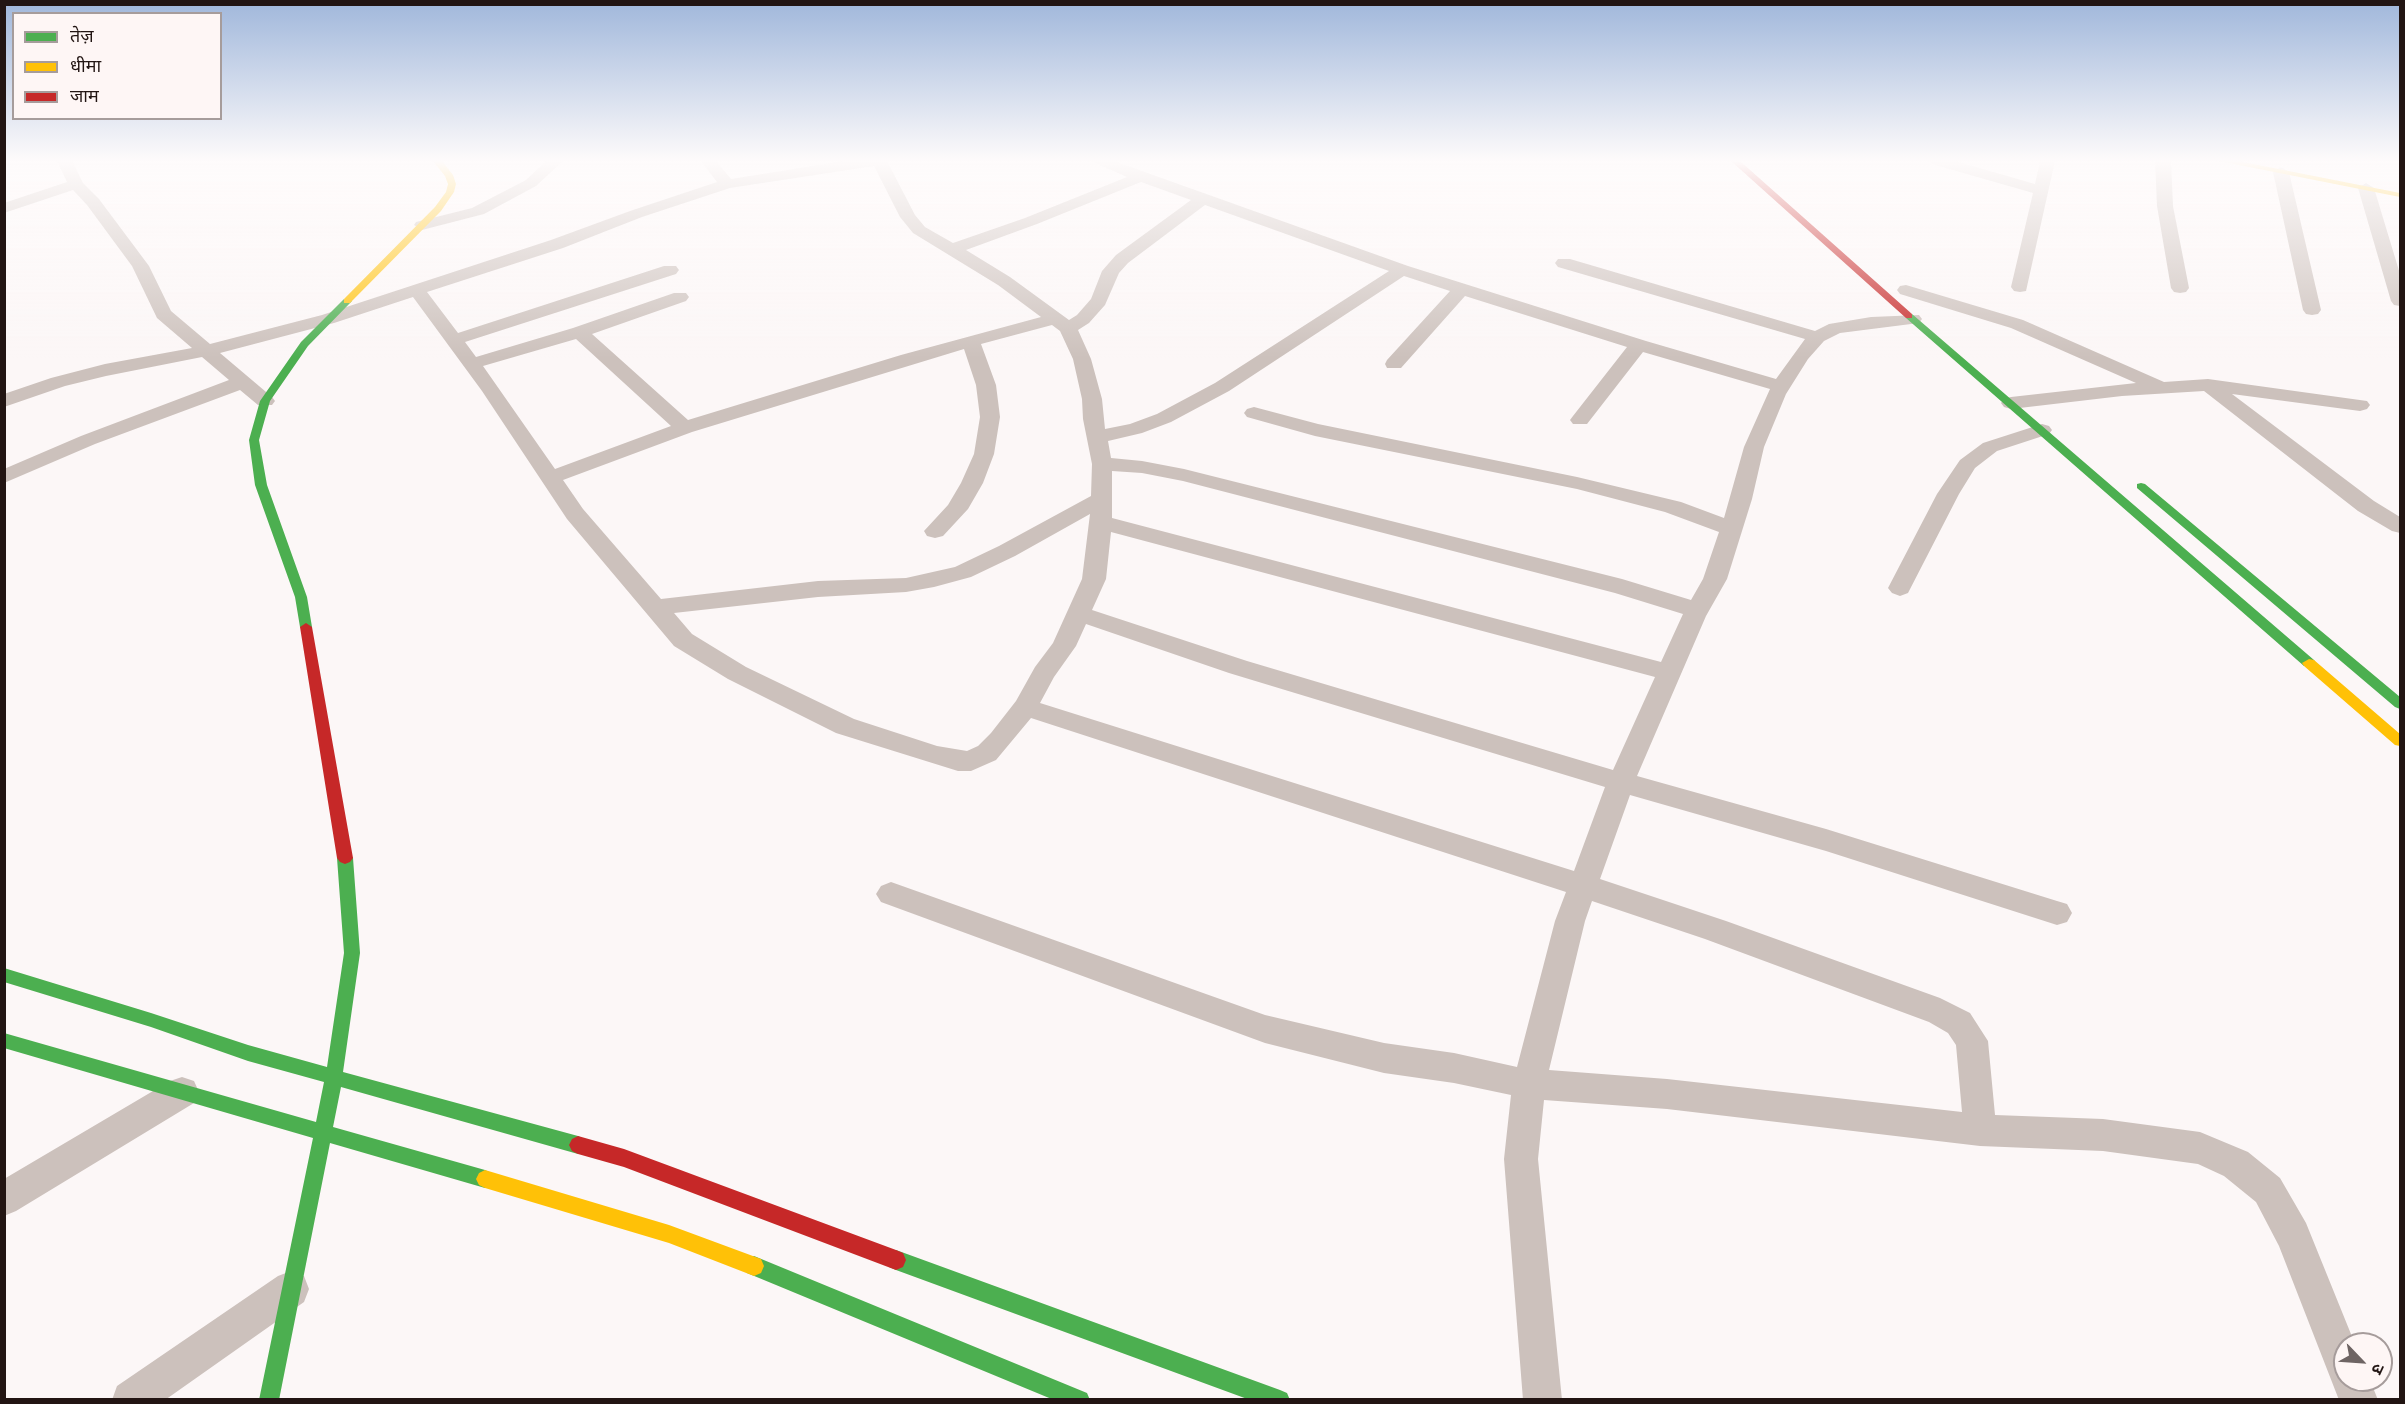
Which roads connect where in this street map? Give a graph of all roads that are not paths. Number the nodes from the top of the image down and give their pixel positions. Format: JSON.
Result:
{"nodes":[{"id":1,"x":111,"y":227,"type":"edge"},
{"id":2,"x":420,"y":227,"type":"edge"},
{"id":3,"x":604,"y":227,"type":"edge"},
{"id":4,"x":916,"y":227,"type":"edge"},
{"id":5,"x":1015,"y":227,"type":"edge"},
{"id":6,"x":1165,"y":227,"type":"edge"},
{"id":7,"x":1277,"y":227,"type":"edge"},
{"id":8,"x":1815,"y":227,"type":"edge"},
{"id":9,"x":2034,"y":227,"type":"edge"},
{"id":10,"x":2169,"y":227,"type":"edge"},
{"id":11,"x":2293,"y":227,"type":"edge"},
{"id":12,"x":2378,"y":227,"type":"edge"},
{"id":13,"x":953,"y":249,"type":"junction"},
{"id":14,"x":1564,"y":263,"type":"dead end"},
{"id":15,"x":670,"y":270,"type":"dead end"},
{"id":16,"x":1402,"y":270,"type":"junction"},
{"id":17,"x":1901,"y":286,"type":"joint"},
{"id":18,"x":2020,"y":287,"type":"dead end"},
{"id":19,"x":1462,"y":288,"type":"junction"},
{"id":20,"x":2180,"y":288,"type":"dead end"},
{"id":21,"x":417,"y":291,"type":"junction"},
{"id":22,"x":680,"y":297,"type":"dead end"},
{"id":23,"x":2400,"y":301,"type":"edge"},
{"id":24,"x":2312,"y":310,"type":"dead end"},
{"id":25,"x":1922,"y":315,"type":"junction"},
{"id":26,"x":328,"y":319,"type":"junction"},
{"id":27,"x":1062,"y":323,"type":"junction"},
{"id":28,"x":579,"y":332,"type":"junction"},
{"id":29,"x":1817,"y":337,"type":"junction"},
{"id":30,"x":454,"y":340,"type":"junction"},
{"id":31,"x":971,"y":341,"type":"junction"},
{"id":32,"x":1639,"y":345,"type":"junction"},
{"id":33,"x":205,"y":351,"type":"junction"},
{"id":34,"x":471,"y":364,"type":"junction"},
{"id":35,"x":1394,"y":364,"type":"dead end"},
{"id":36,"x":243,"y":382,"type":"junction"},
{"id":37,"x":2208,"y":385,"type":"junction"},
{"id":38,"x":1781,"y":386,"type":"junction"},
{"id":39,"x":2160,"y":388,"type":"junction"},
{"id":40,"x":2015,"y":394,"type":"junction"},
{"id":41,"x":2037,"y":400,"type":"junction"},
{"id":42,"x":4,"y":401,"type":"edge"},
{"id":43,"x":265,"y":401,"type":"junction"},
{"id":44,"x":2360,"y":405,"type":"dead end"},
{"id":45,"x":1254,"y":413,"type":"dead end"},
{"id":46,"x":1580,"y":420,"type":"dead end"},
{"id":47,"x":2049,"y":422,"type":"junction"},
{"id":48,"x":685,"y":428,"type":"junction"},
{"id":49,"x":1097,"y":437,"type":"junction"},
{"id":50,"x":1102,"y":464,"type":"junction"},
{"id":51,"x":2127,"y":475,"type":"dead end"},
{"id":52,"x":4,"y":477,"type":"edge"},
{"id":53,"x":550,"y":478,"type":"junction"},
{"id":54,"x":1101,"y":511,"type":"junction"},
{"id":55,"x":2400,"y":526,"type":"edge"},
{"id":56,"x":1731,"y":529,"type":"junction"},
{"id":57,"x":935,"y":531,"type":"dead end"},
{"id":58,"x":1900,"y":588,"type":"dead end"},
{"id":59,"x":2265,"y":590,"type":"junction"},
{"id":60,"x":2230,"y":593,"type":"junction"},
{"id":61,"x":654,"y":608,"type":"junction"},
{"id":62,"x":1698,"y":610,"type":"junction"},
{"id":63,"x":1080,"y":614,"type":"junction"},
{"id":64,"x":1670,"y":673,"type":"junction"},
{"id":65,"x":2400,"y":704,"type":"edge"},
{"id":66,"x":1025,"y":707,"type":"junction"},
{"id":67,"x":2400,"y":741,"type":"edge"},
{"id":68,"x":1621,"y":782,"type":"junction"},
{"id":69,"x":1582,"y":886,"type":"junction"},
{"id":70,"x":891,"y":894,"type":"dead end"},
{"id":71,"x":2057,"y":913,"type":"dead end"},
{"id":72,"x":4,"y":975,"type":"edge"},
{"id":73,"x":4,"y":1040,"type":"edge"},
{"id":74,"x":334,"y":1076,"type":"junction"},
{"id":75,"x":1529,"y":1084,"type":"junction"},
{"id":76,"x":182,"y":1092,"type":"junction"},
{"id":77,"x":1980,"y":1130,"type":"junction"},
{"id":78,"x":323,"y":1131,"type":"junction"},
{"id":79,"x":4,"y":1199,"type":"edge"},
{"id":80,"x":292,"y":1288,"type":"junction"},
{"id":81,"x":2333,"y":1335,"type":"edge"},
{"id":82,"x":131,"y":1400,"type":"edge"},
{"id":83,"x":269,"y":1400,"type":"edge"},
{"id":84,"x":1080,"y":1400,"type":"edge"},
{"id":85,"x":1280,"y":1400,"type":"edge"},
{"id":86,"x":1543,"y":1400,"type":"edge"}],
"edges":[{"from":1,"to":33,"type":"street"},
{"from":2,"to":26,"type":"street"},
{"from":3,"to":21,"type":"street"},
{"from":4,"to":13,"type":"street"},
{"from":5,"to":13,"type":"street"},
{"from":6,"to":27,"type":"street"},
{"from":7,"to":16,"type":"street"},
{"from":8,"to":25,"type":"street"},
{"from":9,"to":18,"type":"street"},
{"from":10,"to":20,"type":"street"},
{"from":11,"to":24,"type":"street"},
{"from":12,"to":23,"type":"street"},
{"from":13,"to":27,"type":"street"},
{"from":14,"to":29,"type":"street"},
{"from":15,"to":30,"type":"street"},
{"from":16,"to":19,"type":"street"},
{"from":16,"to":49,"type":"street"},
{"from":17,"to":25,"type":"street"},
{"from":17,"to":39,"type":"street"},
{"from":19,"to":32,"type":"street"},
{"from":19,"to":35,"type":"street"},
{"from":21,"to":26,"type":"street"},
{"from":21,"to":30,"type":"street"},
{"from":22,"to":28,"type":"street"},
{"from":25,"to":29,"type":"street"},
{"from":25,"to":40,"type":"street"},
{"from":26,"to":33,"type":"street"},
{"from":26,"to":43,"type":"street"},
{"from":27,"to":31,"type":"street"},
{"from":27,"to":49,"type":"street"},
{"from":28,"to":34,"type":"street"},
{"from":28,"to":48,"type":"street"},
{"from":29,"to":38,"type":"street"},
{"from":30,"to":34,"type":"street"},
{"from":31,"to":48,"type":"street"},
{"from":31,"to":57,"type":"street"},
{"from":32,"to":38,"type":"street"},
{"from":32,"to":46,"type":"street"},
{"from":33,"to":36,"type":"street"},
{"from":33,"to":42,"type":"street"},
{"from":34,"to":53,"type":"street"},
{"from":36,"to":43,"type":"street"},
{"from":36,"to":52,"type":"street"},
{"from":37,"to":39,"type":"street"},
{"from":37,"to":44,"type":"street"},
{"from":37,"to":55,"type":"street"},
{"from":38,"to":56,"type":"street"},
{"from":39,"to":41,"type":"street"},
{"from":40,"to":41,"type":"street"},
{"from":40,"to":47,"type":"street"},
{"from":41,"to":47,"type":"street"},
{"from":43,"to":74,"type":"street"},
{"from":45,"to":56,"type":"street"},
{"from":47,"to":58,"type":"street"},
{"from":47,"to":60,"type":"street"},
{"from":48,"to":53,"type":"street"},
{"from":49,"to":50,"type":"street"},
{"from":50,"to":54,"type":"street"},
{"from":50,"to":62,"type":"street"},
{"from":51,"to":59,"type":"street"},
{"from":53,"to":61,"type":"street"},
{"from":54,"to":61,"type":"street"},
{"from":54,"to":63,"type":"street"},
{"from":54,"to":64,"type":"street"},
{"from":56,"to":62,"type":"street"},
{"from":59,"to":60,"type":"street"},
{"from":59,"to":65,"type":"street"},
{"from":60,"to":67,"type":"street"},
{"from":61,"to":66,"type":"street"},
{"from":62,"to":64,"type":"street"},
{"from":63,"to":66,"type":"street"},
{"from":63,"to":68,"type":"street"},
{"from":64,"to":68,"type":"street"},
{"from":66,"to":69,"type":"street"},
{"from":68,"to":69,"type":"street"},
{"from":68,"to":71,"type":"street"},
{"from":69,"to":75,"type":"street"},
{"from":69,"to":77,"type":"street"},
{"from":70,"to":75,"type":"street"},
{"from":72,"to":74,"type":"street"},
{"from":73,"to":76,"type":"street"},
{"from":74,"to":78,"type":"street"},
{"from":74,"to":85,"type":"street"},
{"from":75,"to":77,"type":"street"},
{"from":75,"to":86,"type":"street"},
{"from":76,"to":78,"type":"street"},
{"from":76,"to":79,"type":"street"},
{"from":77,"to":81,"type":"street"},
{"from":78,"to":80,"type":"street"},
{"from":78,"to":84,"type":"street"},
{"from":80,"to":82,"type":"street"},
{"from":80,"to":83,"type":"street"}]}
